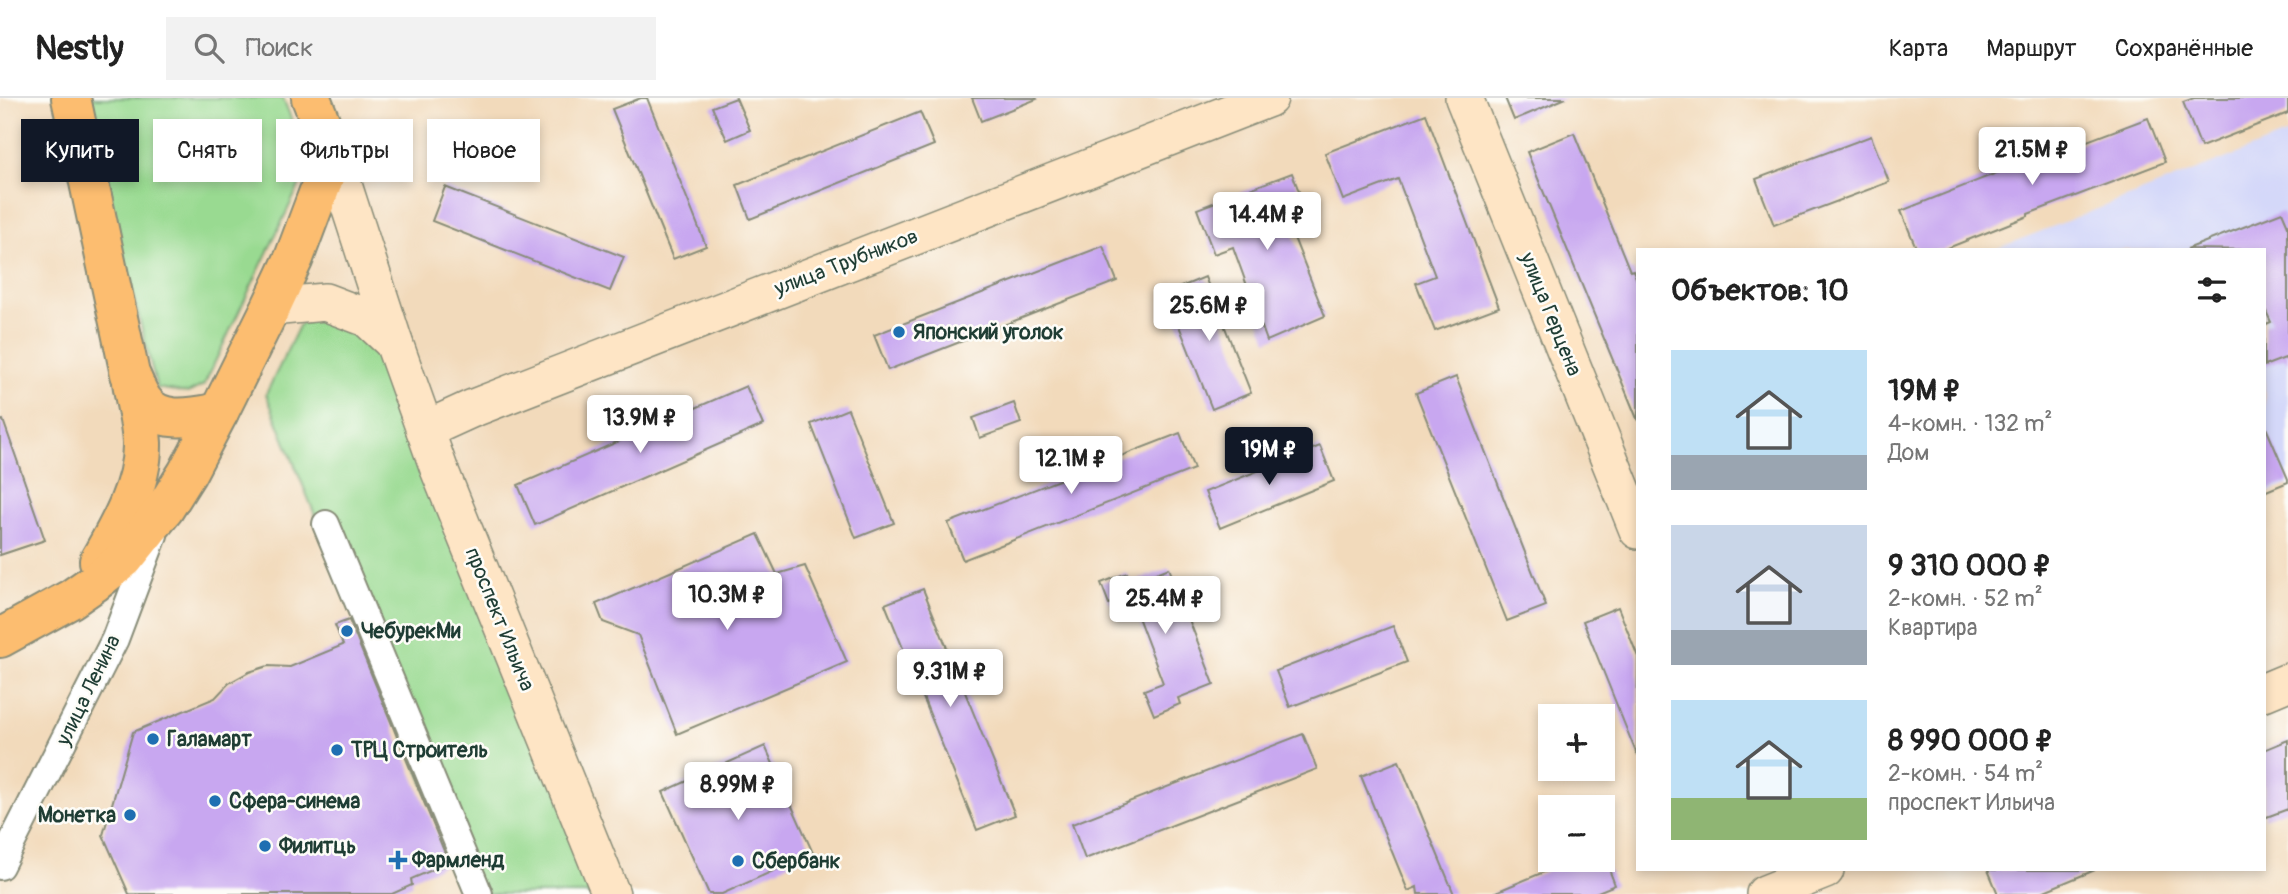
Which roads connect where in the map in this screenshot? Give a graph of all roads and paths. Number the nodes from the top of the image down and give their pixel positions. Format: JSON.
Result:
{"nodes":[{"id":1,"x":71,"y":98,"type":"edge"},
{"id":2,"x":311,"y":98,"type":"edge"},
{"id":3,"x":1269,"y":98,"type":"edge"},
{"id":4,"x":1464,"y":98,"type":"edge"},
{"id":5,"x":319,"y":119,"type":"edge"},
{"id":6,"x":322,"y":182,"type":"edge"},
{"id":7,"x":342,"y":182,"type":"edge"},
{"id":8,"x":271,"y":307,"type":"junction"},
{"id":9,"x":394,"y":343,"type":"junction"},
{"id":10,"x":130,"y":373,"type":"junction"},
{"id":11,"x":219,"y":412,"type":"junction"},
{"id":12,"x":425,"y":430,"type":"junction"},
{"id":13,"x":165,"y":508,"type":"junction"},
{"id":14,"x":326,"y":524,"type":"dead end"},
{"id":15,"x":1636,"y":525,"type":"edge"},
{"id":16,"x":79,"y":594,"type":"junction"},
{"id":17,"x":0,"y":638,"type":"edge"},
{"id":18,"x":2288,"y":682,"type":"edge"},
{"id":19,"x":2266,"y":691,"type":"edge"},
{"id":20,"x":0,"y":866,"type":"edge"},
{"id":21,"x":1822,"y":871,"type":"edge"},
{"id":22,"x":1777,"y":886,"type":"edge"},
{"id":23,"x":479,"y":894,"type":"edge"},
{"id":24,"x":611,"y":894,"type":"edge"}],
"edges":[{"from":1,"to":10,"type":"main road"},
{"from":2,"to":5,"type":"main road","name":"проспект Ильича"},
{"from":3,"to":12,"type":"street","name":"улица Трубников"},
{"from":4,"to":15,"type":"street","name":"улица Герцена"},
{"from":6,"to":8,"type":"main road","name":"улица Ленина"},
{"from":7,"to":9,"type":"street","name":"проспект Ильича"},
{"from":8,"to":9,"type":"street","name":"проспект Ильича"},
{"from":8,"to":11,"type":"main road","name":"улица Ленина"},
{"from":9,"to":12,"type":"street","name":"проспект Ильича"},
{"from":10,"to":11,"type":"main road"},
{"from":10,"to":16,"type":"main road"},
{"from":11,"to":13,"type":"main road","name":"улица Ленина"},
{"from":12,"to":24,"type":"street","name":"проспект Ильича"},
{"from":13,"to":16,"type":"main road","name":"улица Ленина"},
{"from":13,"to":20,"type":"street","name":"улица Ленина"},
{"from":14,"to":23,"type":"street"},
{"from":16,"to":17,"type":"main road","name":"улица Ленина"},
{"from":18,"to":19,"type":"street"},
{"from":21,"to":22,"type":"street"}]}
